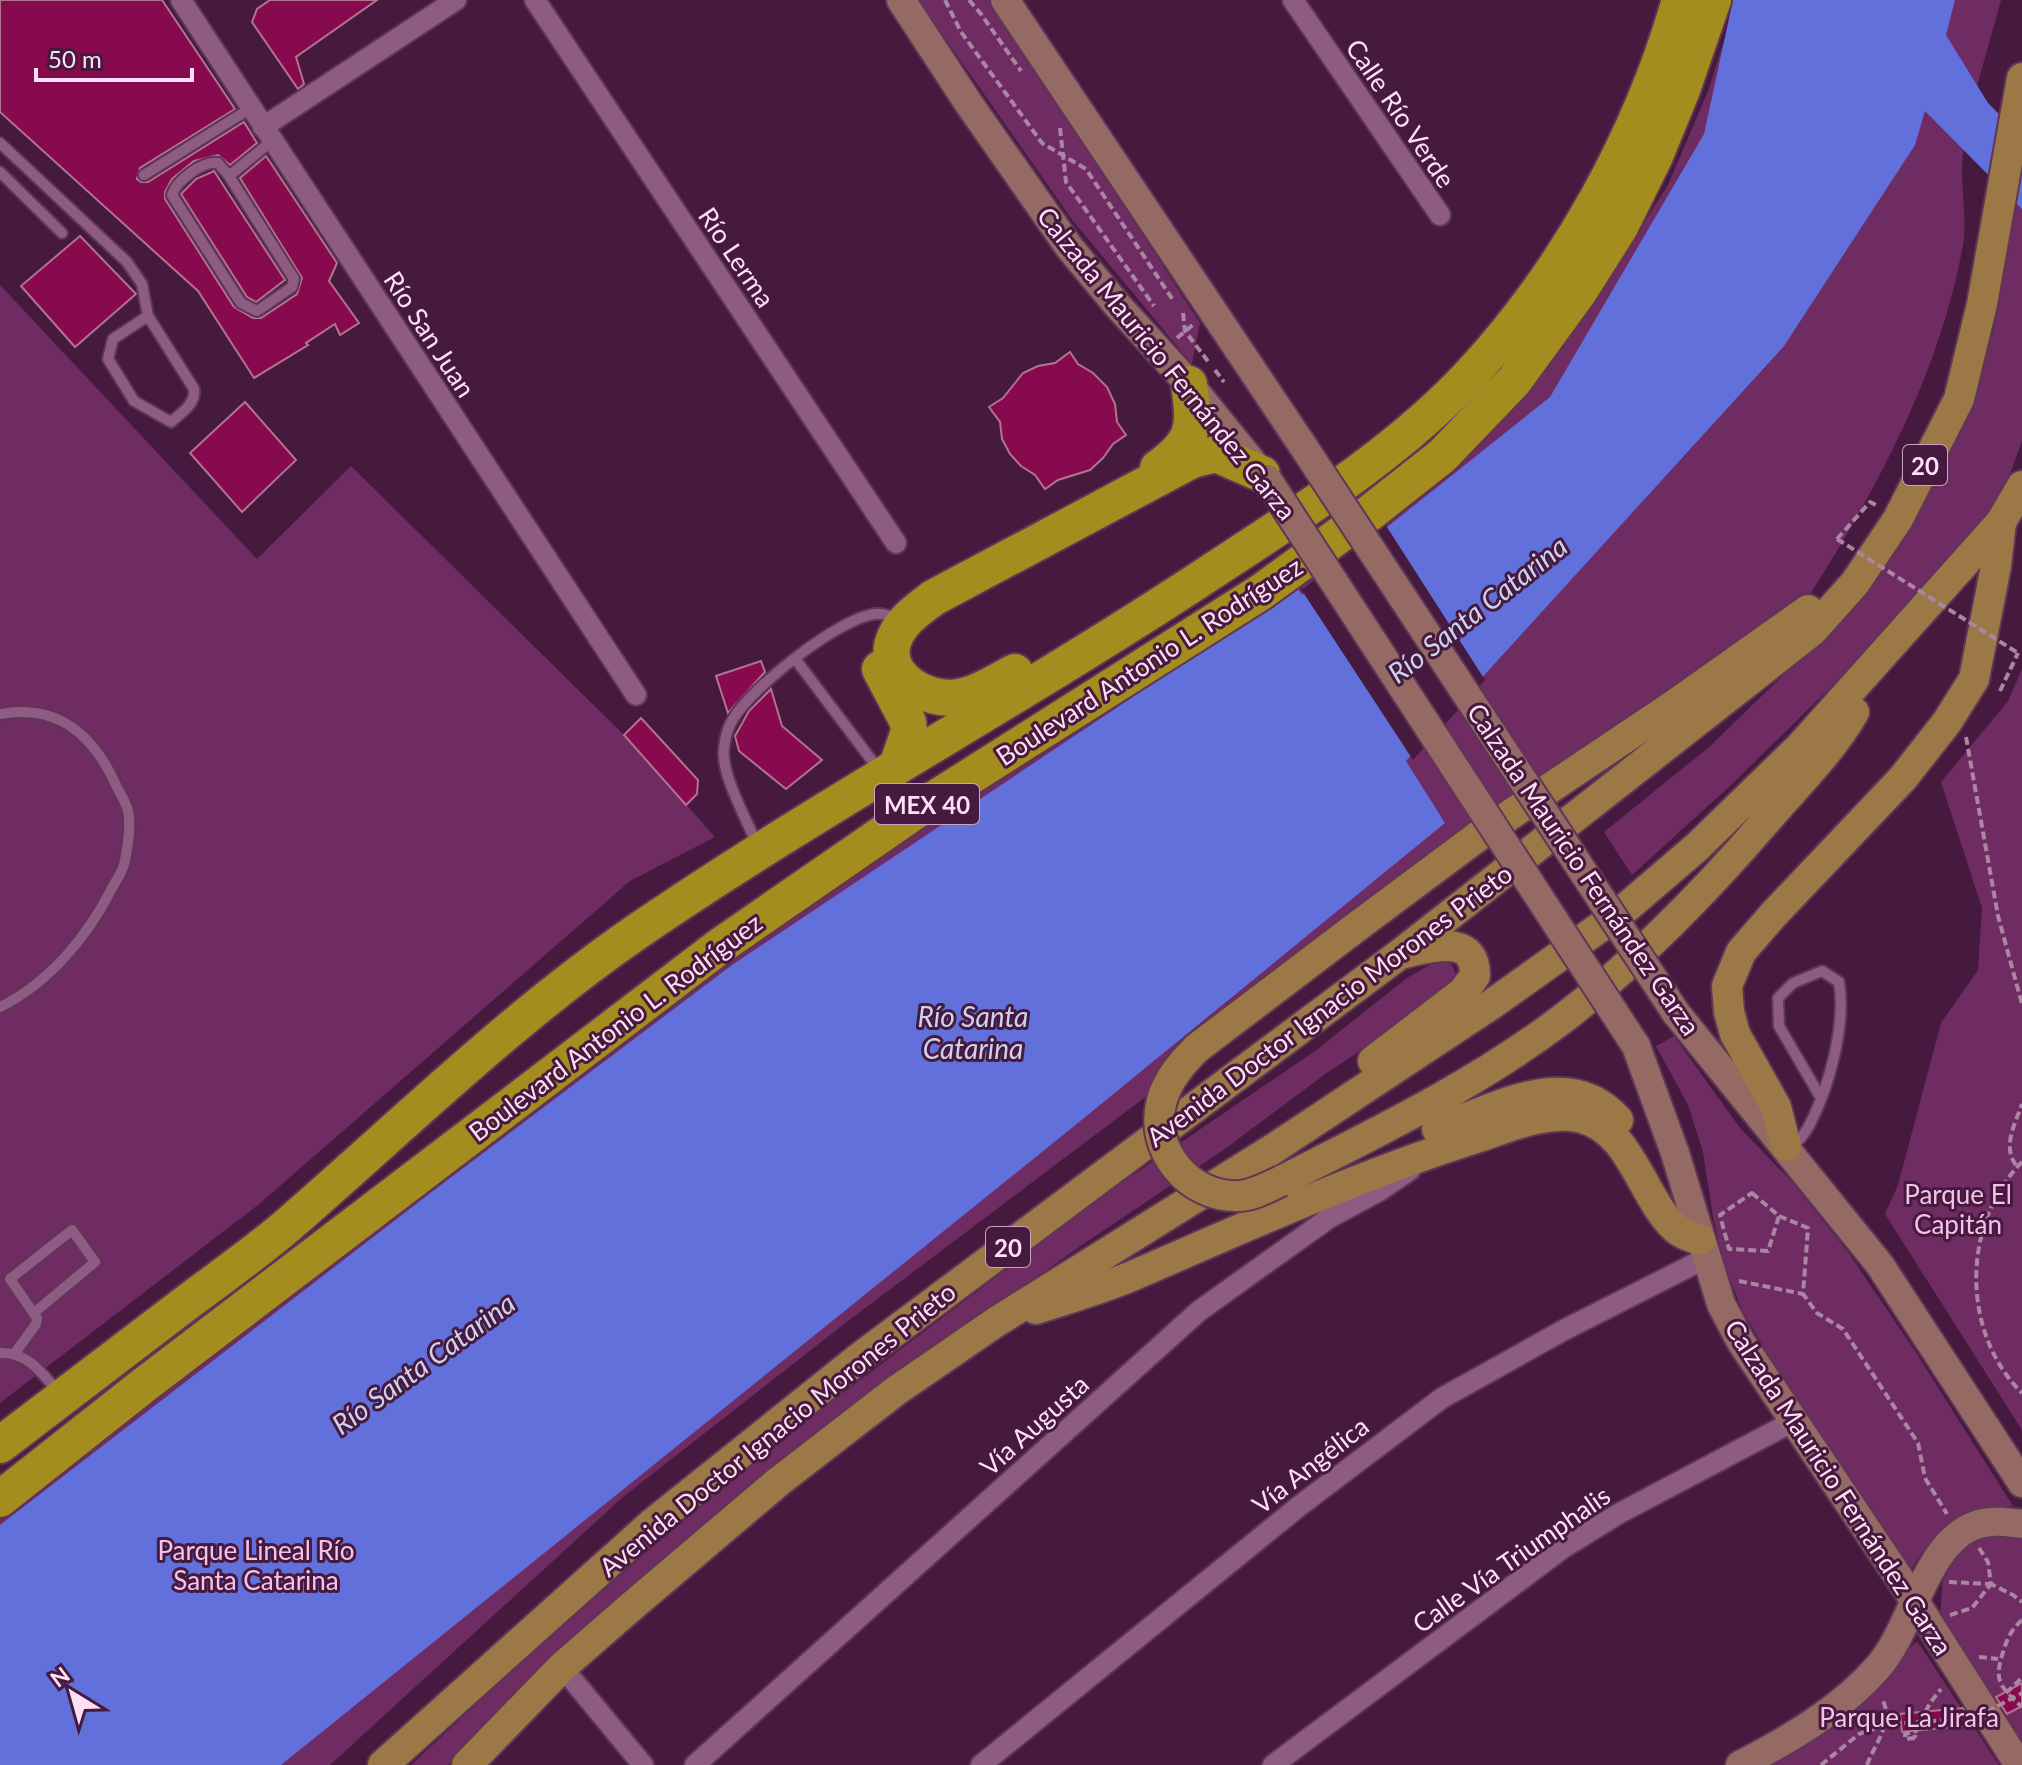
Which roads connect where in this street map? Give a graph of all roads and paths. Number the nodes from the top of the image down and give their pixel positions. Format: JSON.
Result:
{"nodes":[{"id":1,"x":181,"y":0,"type":"edge"},
{"id":2,"x":456,"y":0,"type":"edge"},
{"id":3,"x":535,"y":0,"type":"edge"},
{"id":4,"x":901,"y":0,"type":"edge"},
{"id":5,"x":945,"y":0,"type":"edge"},
{"id":6,"x":969,"y":0,"type":"edge"},
{"id":7,"x":1005,"y":0,"type":"edge"},
{"id":8,"x":1293,"y":0,"type":"edge"},
{"id":9,"x":1680,"y":0,"type":"edge"},
{"id":10,"x":1713,"y":0,"type":"edge"},
{"id":11,"x":2022,"y":78,"type":"edge"},
{"id":12,"x":1026,"y":79,"type":"dead end"},
{"id":13,"x":251,"y":108,"type":"junction"},
{"id":14,"x":1052,"y":117,"type":"dead end"},
{"id":15,"x":268,"y":134,"type":"junction"},
{"id":16,"x":0,"y":143,"type":"edge"},
{"id":17,"x":1064,"y":156,"type":"junction"},
{"id":18,"x":12,"y":157,"type":"junction"},
{"id":19,"x":0,"y":171,"type":"edge"},
{"id":20,"x":144,"y":175,"type":"dead end"},
{"id":21,"x":229,"y":176,"type":"junction"},
{"id":22,"x":1440,"y":215,"type":"dead end"},
{"id":23,"x":62,"y":233,"type":"dead end"},
{"id":24,"x":1160,"y":315,"type":"dead end"},
{"id":25,"x":148,"y":316,"type":"junction"},
{"id":26,"x":1197,"y":322,"type":"dead end"},
{"id":27,"x":1176,"y":329,"type":"dead end"},
{"id":28,"x":1185,"y":331,"type":"junction"},
{"id":29,"x":1175,"y":339,"type":"dead end"},
{"id":30,"x":1206,"y":383,"type":"junction"},
{"id":31,"x":1264,"y":476,"type":"junction"},
{"id":32,"x":2022,"y":486,"type":"edge"},
{"id":33,"x":1870,"y":502,"type":"dead end"},
{"id":34,"x":2001,"y":522,"type":"junction"},
{"id":35,"x":896,"y":543,"type":"dead end"},
{"id":36,"x":1855,"y":583,"type":"junction"},
{"id":37,"x":1144,"y":616,"type":"junction"},
{"id":38,"x":896,"y":619,"type":"junction"},
{"id":39,"x":796,"y":660,"type":"junction"},
{"id":40,"x":1876,"y":662,"type":"junction"},
{"id":41,"x":2000,"y":691,"type":"dead end"},
{"id":42,"x":636,"y":695,"type":"dead end"},
{"id":43,"x":0,"y":714,"type":"edge"},
{"id":44,"x":1964,"y":726,"type":"dead end"},
{"id":45,"x":890,"y":770,"type":"junction"},
{"id":46,"x":760,"y":852,"type":"junction"},
{"id":47,"x":1400,"y":954,"type":"junction"},
{"id":48,"x":2022,"y":1004,"type":"edge"},
{"id":49,"x":0,"y":1007,"type":"edge"},
{"id":50,"x":1821,"y":1098,"type":"junction"},
{"id":51,"x":2022,"y":1104,"type":"edge"},
{"id":52,"x":1788,"y":1148,"type":"junction"},
{"id":53,"x":1273,"y":1149,"type":"junction"},
{"id":54,"x":1430,"y":1152,"type":"junction"},
{"id":55,"x":2022,"y":1162,"type":"edge"},
{"id":56,"x":2016,"y":1165,"type":"dead end"},
{"id":57,"x":1281,"y":1181,"type":"junction"},
{"id":58,"x":1654,"y":1197,"type":"junction"},
{"id":59,"x":1779,"y":1216,"type":"junction"},
{"id":60,"x":1716,"y":1251,"type":"junction"},
{"id":61,"x":1734,"y":1273,"type":"dead end"},
{"id":62,"x":1803,"y":1294,"type":"junction"},
{"id":63,"x":35,"y":1312,"type":"junction"},
{"id":64,"x":996,"y":1322,"type":"junction"},
{"id":65,"x":0,"y":1353,"type":"edge"},
{"id":66,"x":15,"y":1353,"type":"junction"},
{"id":67,"x":2022,"y":1393,"type":"edge"},
{"id":68,"x":62,"y":1397,"type":"junction"},
{"id":69,"x":1794,"y":1421,"type":"junction"},
{"id":70,"x":0,"y":1445,"type":"edge"},
{"id":71,"x":2022,"y":1483,"type":"edge"},
{"id":72,"x":0,"y":1499,"type":"edge"},
{"id":73,"x":1951,"y":1520,"type":"dead end"},
{"id":74,"x":2022,"y":1524,"type":"edge"},
{"id":75,"x":1975,"y":1543,"type":"dead end"},
{"id":76,"x":1945,"y":1575,"type":"dead end"},
{"id":77,"x":1991,"y":1584,"type":"junction"},
{"id":78,"x":2022,"y":1602,"type":"edge"},
{"id":79,"x":1916,"y":1603,"type":"junction"},
{"id":80,"x":1944,"y":1610,"type":"dead end"},
{"id":81,"x":2022,"y":1620,"type":"edge"},
{"id":82,"x":562,"y":1667,"type":"junction"},
{"id":83,"x":2022,"y":1678,"type":"edge"},
{"id":84,"x":1865,"y":1682,"type":"junction"},
{"id":85,"x":1941,"y":1689,"type":"dead end"},
{"id":86,"x":2006,"y":1693,"type":"junction"},
{"id":87,"x":2022,"y":1693,"type":"edge"},
{"id":88,"x":2022,"y":1707,"type":"edge"},
{"id":89,"x":1914,"y":1723,"type":"junction"},
{"id":90,"x":1294,"y":1759,"type":"edge"},
{"id":91,"x":383,"y":1765,"type":"edge"},
{"id":92,"x":467,"y":1765,"type":"edge"},
{"id":93,"x":643,"y":1765,"type":"edge"},
{"id":94,"x":695,"y":1765,"type":"edge"},
{"id":95,"x":981,"y":1765,"type":"edge"},
{"id":96,"x":1273,"y":1765,"type":"edge"},
{"id":97,"x":1740,"y":1765,"type":"edge"},
{"id":98,"x":1821,"y":1765,"type":"edge"},
{"id":99,"x":1867,"y":1765,"type":"edge"},
{"id":100,"x":2019,"y":1765,"type":"edge"}],
"edges":[{"from":1,"to":13,"type":"street","name":"Río San Juan"},
{"from":2,"to":15,"type":"street"},
{"from":3,"to":35,"type":"street","name":"Río Lerma"},
{"from":4,"to":30,"type":"main road","name":"Calzada Mauricio Fernández Garza"},
{"from":5,"to":17,"type":"path"},
{"from":6,"to":12,"type":"path"},
{"from":7,"to":52,"type":"main road","name":"Calzada Mauricio Fernández Garza","bridge":true},
{"from":8,"to":22,"type":"street","name":"Calle Río Verde"},
{"from":9,"to":37,"type":"highway","name":"Boulevard Antonio L. Rodríguez","number":"MEX 40"},
{"from":10,"to":72,"type":"highway","name":"Boulevard Antonio L. Rodríguez","number":"MEX 40"},
{"from":11,"to":36,"type":"main road","name":"Avenida Doctor Ignacio Morones Prieto","number":"20"},
{"from":13,"to":15,"type":"street","name":"Río San Juan"},
{"from":13,"to":20,"type":"lane"},
{"from":14,"to":17,"type":"path"},
{"from":15,"to":21,"type":"lane"},
{"from":15,"to":42,"type":"street","name":"Río San Juan"},
{"from":16,"to":18,"type":"lane"},
{"from":17,"to":24,"type":"path"},
{"from":17,"to":28,"type":"path"},
{"from":18,"to":19,"type":"lane"},
{"from":18,"to":25,"type":"lane"},
{"from":19,"to":23,"type":"lane"},
{"from":21,"to":21,"type":"lane"},
{"from":25,"to":25,"type":"lane"},
{"from":26,"to":28,"type":"path"},
{"from":27,"to":28,"type":"path"},
{"from":28,"to":29,"type":"path"},
{"from":28,"to":30,"type":"path"},
{"from":30,"to":31,"type":"main road","name":"Calzada Mauricio Fernández Garza"},
{"from":30,"to":38,"type":"highway"},
{"from":31,"to":38,"type":"highway"},
{"from":31,"to":60,"type":"main road","name":"Calzada Mauricio Fernández Garza","bridge":true},
{"from":32,"to":34,"type":"main road","name":"Avenida Doctor Ignacio Morones Prieto","number":"20"},
{"from":33,"to":41,"type":"path","bridge":true},
{"from":34,"to":40,"type":"main road","name":"Avenida Doctor Ignacio Morones Prieto","number":"20"},
{"from":34,"to":52,"type":"main road"},
{"from":36,"to":47,"type":"main road","name":"Avenida Doctor Ignacio Morones Prieto","number":"20"},
{"from":36,"to":57,"type":"main road","bridge":true},
{"from":37,"to":38,"type":"highway"},
{"from":37,"to":45,"type":"highway","name":"Boulevard Antonio L. Rodríguez","number":"MEX 40"},
{"from":38,"to":39,"type":"lane"},
{"from":38,"to":45,"type":"highway"},
{"from":39,"to":45,"type":"lane"},
{"from":39,"to":46,"type":"lane"},
{"from":40,"to":53,"type":"main road","name":"Avenida Doctor Ignacio Morones Prieto","number":"20"},
{"from":40,"to":57,"type":"main road"},
{"from":43,"to":49,"type":"lane"},
{"from":44,"to":48,"type":"path"},
{"from":45,"to":46,"type":"highway","name":"Boulevard Antonio L. Rodríguez","number":"MEX 40"},
{"from":46,"to":68,"type":"highway","name":"Boulevard Antonio L. Rodríguez","number":"MEX 40"},
{"from":47,"to":53,"type":"main road"},
{"from":47,"to":91,"type":"main road","name":"Avenida Doctor Ignacio Morones Prieto","number":"20"},
{"from":50,"to":50,"type":"lane"},
{"from":50,"to":52,"type":"lane"},
{"from":51,"to":56,"type":"path"},
{"from":52,"to":71,"type":"main road","name":"Calzada Mauricio Fernández Garza"},
{"from":53,"to":64,"type":"main road","name":"Avenida Doctor Ignacio Morones Prieto","number":"20"},
{"from":54,"to":58,"type":"main road"},
{"from":54,"to":64,"type":"main road"},
{"from":54,"to":94,"type":"street","name":"Vía Augusta"},
{"from":55,"to":67,"type":"path"},
{"from":57,"to":58,"type":"main road"},
{"from":58,"to":60,"type":"main road"},
{"from":59,"to":60,"type":"path"},
{"from":59,"to":60,"type":"path"},
{"from":59,"to":62,"type":"path"},
{"from":60,"to":69,"type":"main road","name":"Calzada Mauricio Fernández Garza"},
{"from":60,"to":95,"type":"street","name":"Vía Angélica"},
{"from":61,"to":62,"type":"path"},
{"from":62,"to":73,"type":"path"},
{"from":63,"to":63,"type":"lane"},
{"from":63,"to":66,"type":"lane"},
{"from":64,"to":82,"type":"main road","name":"Avenida Doctor Ignacio Morones Prieto","number":"20"},
{"from":65,"to":66,"type":"lane"},
{"from":66,"to":68,"type":"lane"},
{"from":68,"to":70,"type":"highway","name":"Boulevard Antonio L. Rodríguez","number":"MEX 40"},
{"from":69,"to":79,"type":"main road","name":"Calzada Mauricio Fernández Garza"},
{"from":69,"to":90,"type":"street","name":"Calle Vía Triumphalis"},
{"from":74,"to":79,"type":"main road"},
{"from":75,"to":77,"type":"path"},
{"from":76,"to":77,"type":"path"},
{"from":77,"to":78,"type":"path"},
{"from":77,"to":80,"type":"path"},
{"from":79,"to":84,"type":"main road"},
{"from":79,"to":100,"type":"main road","name":"Calzada Mauricio Fernández Garza"},
{"from":81,"to":86,"type":"path"},
{"from":82,"to":92,"type":"main road","name":"Avenida Doctor Ignacio Morones Prieto","number":"20"},
{"from":82,"to":93,"type":"street"},
{"from":83,"to":86,"type":"path"},
{"from":84,"to":97,"type":"main road"},
{"from":84,"to":99,"type":"path"},
{"from":85,"to":89,"type":"path","bridge":true},
{"from":86,"to":88,"type":"path"},
{"from":87,"to":89,"type":"path","bridge":true},
{"from":89,"to":98,"type":"path","bridge":true},
{"from":90,"to":96,"type":"street","name":"Calle Vía Triumphalis"}]}
